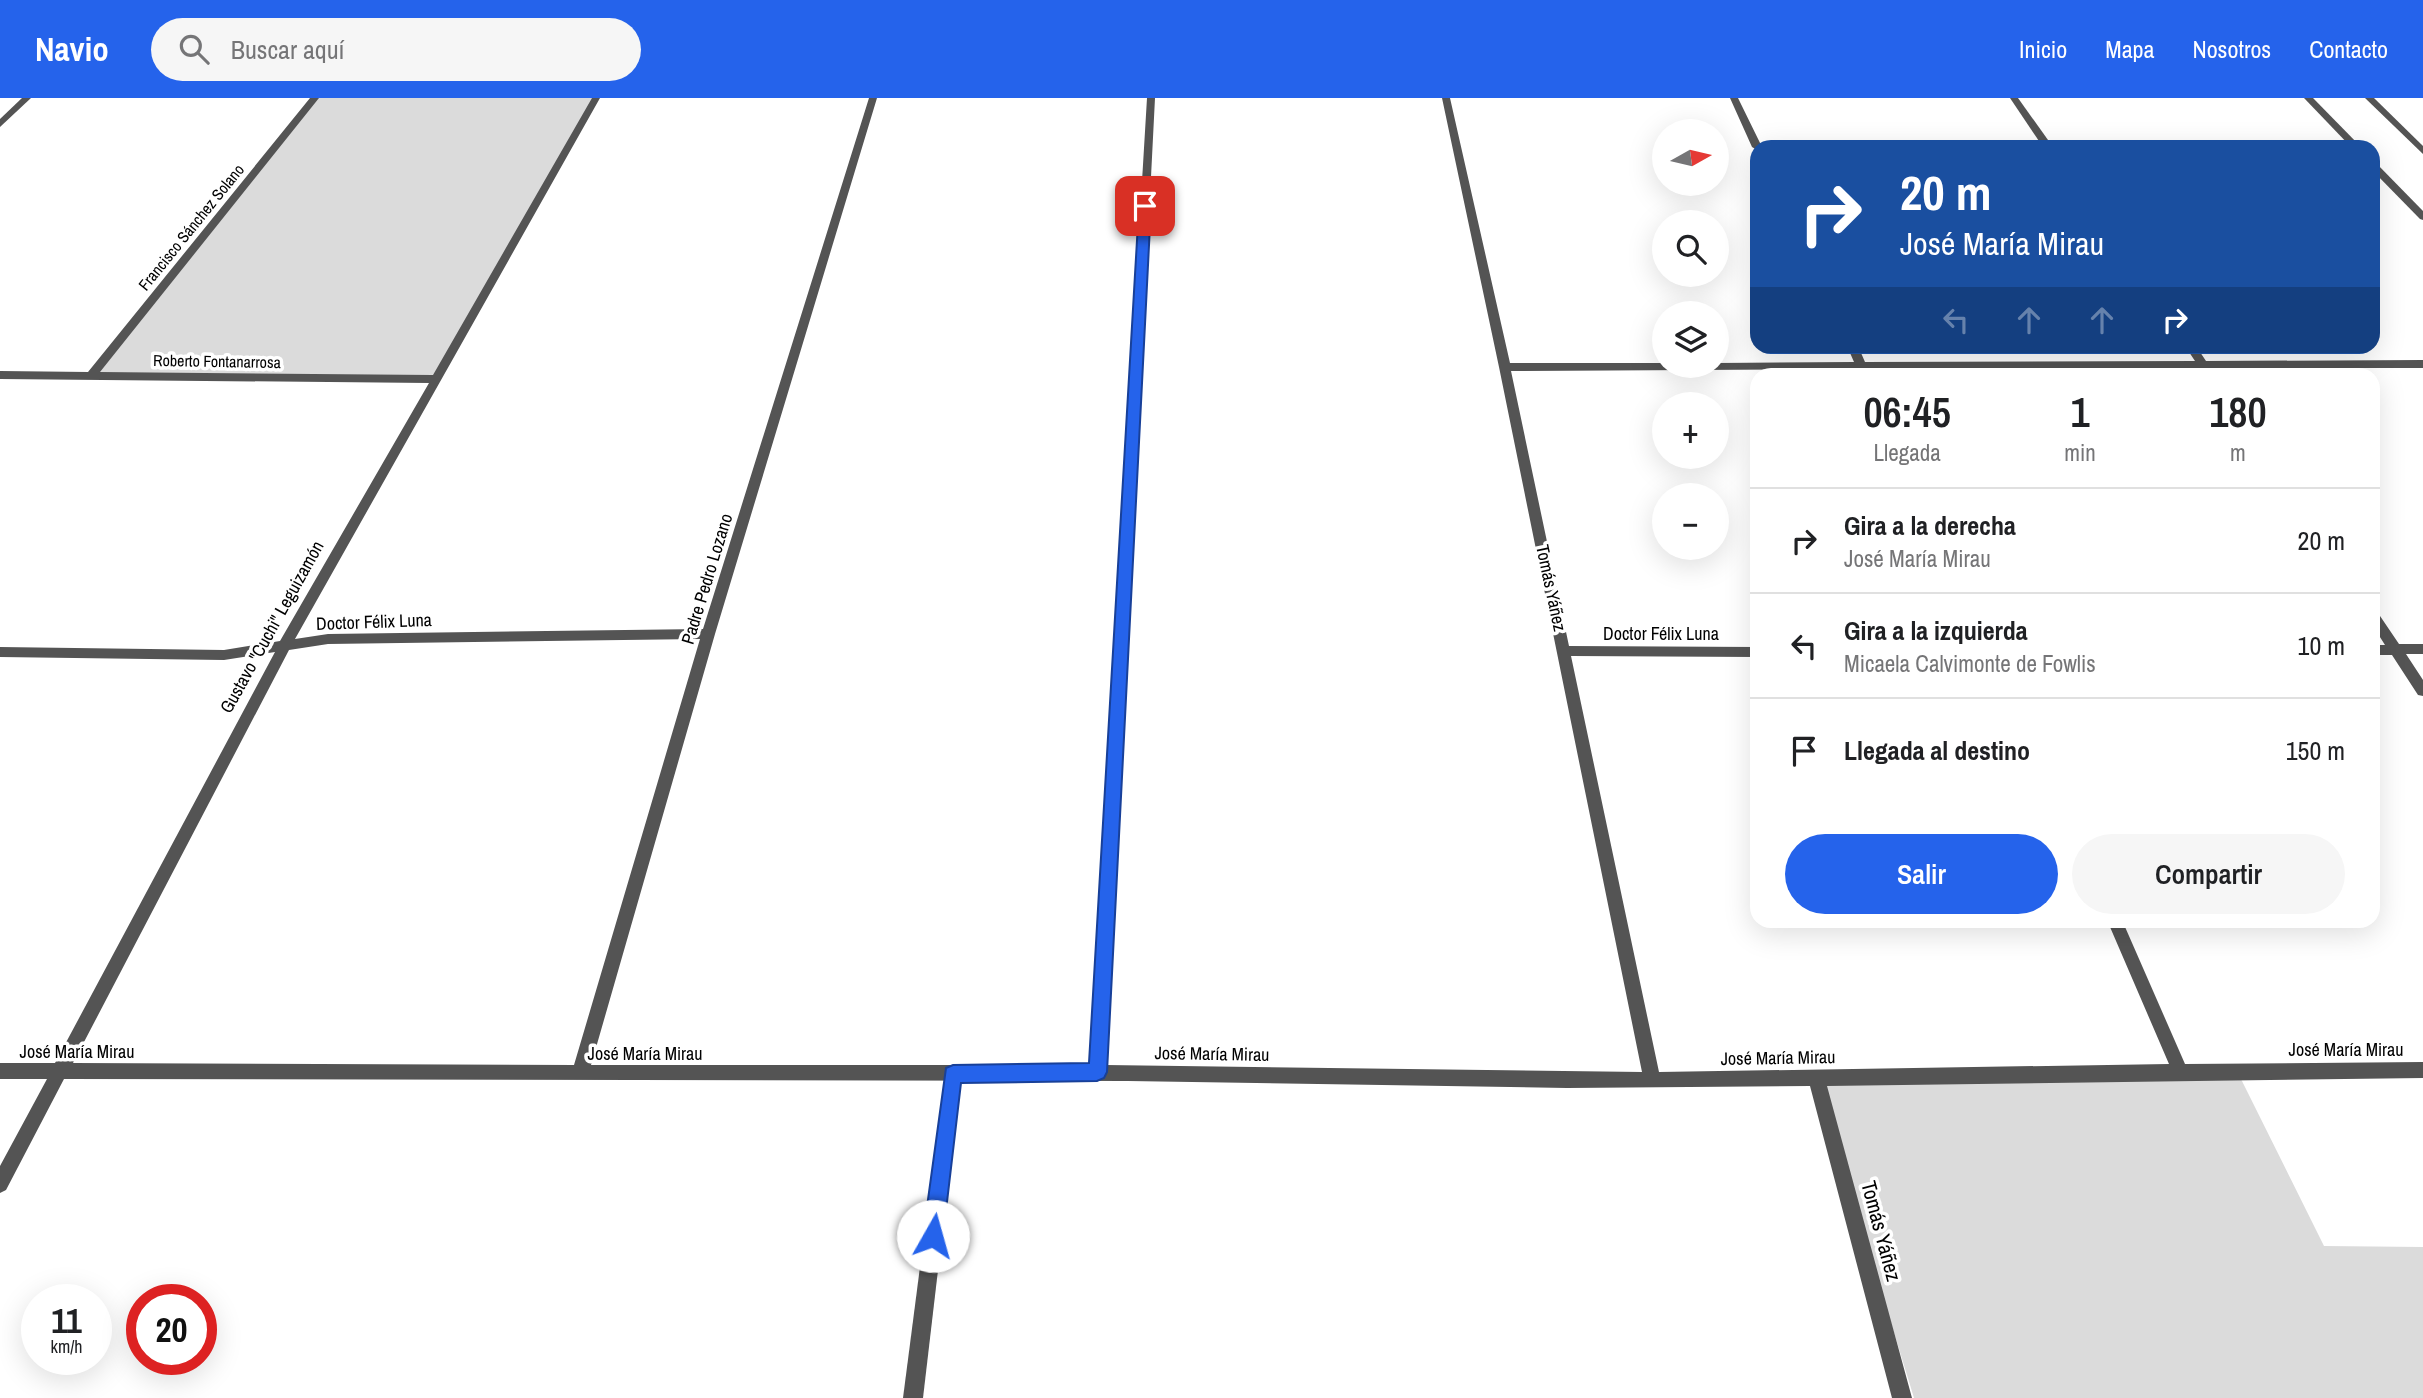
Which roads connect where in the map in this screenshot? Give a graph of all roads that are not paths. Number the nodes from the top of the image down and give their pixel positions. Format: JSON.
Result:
{"nodes":[{"id":1,"x":27,"y":98,"type":"edge"},
{"id":2,"x":315,"y":98,"type":"edge"},
{"id":3,"x":596,"y":98,"type":"edge"},
{"id":4,"x":873,"y":98,"type":"edge"},
{"id":5,"x":1151,"y":98,"type":"edge"},
{"id":6,"x":1446,"y":98,"type":"edge"},
{"id":7,"x":1734,"y":98,"type":"edge"},
{"id":8,"x":2014,"y":98,"type":"edge"},
{"id":9,"x":2308,"y":98,"type":"edge"},
{"id":10,"x":2369,"y":98,"type":"edge"},
{"id":11,"x":0,"y":124,"type":"edge"},
{"id":12,"x":1754,"y":140,"type":"edge"},
{"id":13,"x":2044,"y":140,"type":"edge"},
{"id":14,"x":2349,"y":140,"type":"edge"},
{"id":15,"x":2423,"y":151,"type":"edge"},
{"id":16,"x":2380,"y":172,"type":"edge"},
{"id":17,"x":2423,"y":217,"type":"edge"},
{"id":18,"x":2423,"y":364,"type":"edge"},
{"id":19,"x":1505,"y":366,"type":"junction"},
{"id":20,"x":2278,"y":368,"type":"edge"},
{"id":21,"x":1750,"y":369,"type":"edge"},
{"id":22,"x":0,"y":375,"type":"edge"},
{"id":23,"x":92,"y":375,"type":"junction"},
{"id":24,"x":433,"y":379,"type":"junction"},
{"id":25,"x":2380,"y":626,"type":"edge"},
{"id":26,"x":708,"y":634,"type":"junction"},
{"id":27,"x":285,"y":645,"type":"junction"},
{"id":28,"x":2423,"y":649,"type":"edge"},
{"id":29,"x":1564,"y":650,"type":"junction"},
{"id":30,"x":2380,"y":650,"type":"edge"},
{"id":31,"x":2396,"y":650,"type":"junction"},
{"id":32,"x":0,"y":652,"type":"edge"},
{"id":33,"x":1750,"y":652,"type":"edge"},
{"id":34,"x":2423,"y":691,"type":"edge"},
{"id":35,"x":2118,"y":928,"type":"edge"},
{"id":36,"x":2180,"y":1070,"type":"junction"},
{"id":37,"x":2423,"y":1070,"type":"edge"},
{"id":38,"x":0,"y":1071,"type":"edge"},
{"id":39,"x":57,"y":1071,"type":"junction"},
{"id":40,"x":1097,"y":1072,"type":"junction"},
{"id":41,"x":580,"y":1073,"type":"junction"},
{"id":42,"x":953,"y":1074,"type":"junction"},
{"id":43,"x":1816,"y":1077,"type":"junction"},
{"id":44,"x":1652,"y":1080,"type":"junction"},
{"id":45,"x":0,"y":1184,"type":"edge"},
{"id":46,"x":913,"y":1398,"type":"edge"},
{"id":47,"x":1902,"y":1398,"type":"edge"}],
"edges":[{"from":1,"to":11,"type":"street"},
{"from":2,"to":23,"type":"street","name":"Francisco Sánchez Solano"},
{"from":3,"to":24,"type":"street","name":"Gustavo \"Cuchi\" Leguizamón"},
{"from":4,"to":26,"type":"street","name":"Padre Pedro Lozano"},
{"from":5,"to":40,"type":"street"},
{"from":6,"to":19,"type":"street","name":"Tomás Yáñez"},
{"from":7,"to":12,"type":"street"},
{"from":8,"to":13,"type":"street"},
{"from":9,"to":14,"type":"street"},
{"from":10,"to":15,"type":"street"},
{"from":16,"to":17,"type":"street"},
{"from":18,"to":20,"type":"street"},
{"from":19,"to":21,"type":"street"},
{"from":19,"to":29,"type":"street","name":"Tomás Yáñez"},
{"from":22,"to":23,"type":"street","name":"Roberto Fontanarrosa"},
{"from":23,"to":24,"type":"street","name":"Roberto Fontanarrosa"},
{"from":24,"to":27,"type":"street","name":"Gustavo \"Cuchi\" Leguizamón"},
{"from":25,"to":31,"type":"street"},
{"from":26,"to":27,"type":"street","name":"Doctor Félix Luna"},
{"from":26,"to":41,"type":"street","name":"Padre Pedro Lozano"},
{"from":27,"to":32,"type":"street","name":"Doctor Félix Luna"},
{"from":27,"to":39,"type":"street","name":"Gustavo \"Cuchi\" Leguizamón"},
{"from":28,"to":31,"type":"street"},
{"from":29,"to":33,"type":"street","name":"Doctor Félix Luna"},
{"from":29,"to":44,"type":"street","name":"Tomás Yáñez"},
{"from":30,"to":31,"type":"street"},
{"from":31,"to":34,"type":"street"},
{"from":35,"to":36,"type":"street"},
{"from":36,"to":37,"type":"street","name":"José María Mirau"},
{"from":36,"to":43,"type":"street","name":"José María Mirau"},
{"from":38,"to":39,"type":"street","name":"José María Mirau"},
{"from":39,"to":41,"type":"street","name":"José María Mirau"},
{"from":39,"to":45,"type":"street","name":"Gustavo \"Cuchi\" Leguizamón"},
{"from":40,"to":42,"type":"street","name":"José María Mirau"},
{"from":40,"to":44,"type":"street","name":"José María Mirau"},
{"from":41,"to":42,"type":"street","name":"José María Mirau"},
{"from":42,"to":46,"type":"street"},
{"from":43,"to":44,"type":"street","name":"José María Mirau"},
{"from":43,"to":47,"type":"street","name":"Tomás Yáñez"}]}
